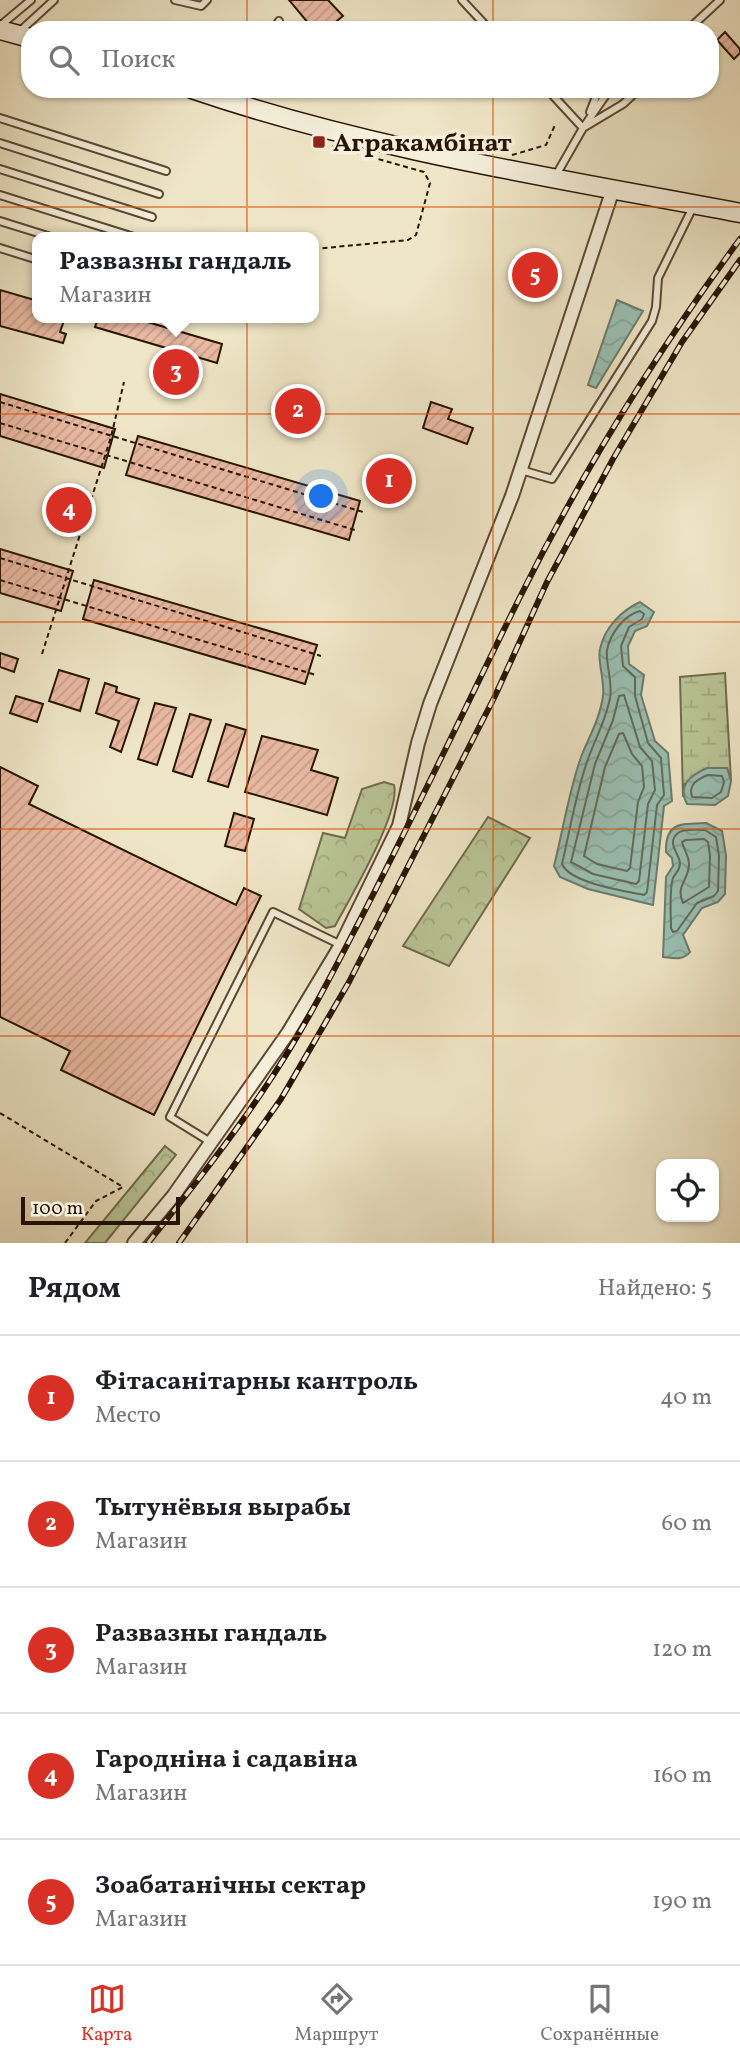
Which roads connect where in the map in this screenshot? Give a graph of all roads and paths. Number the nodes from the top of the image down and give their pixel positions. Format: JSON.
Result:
{"nodes":[{"id":1,"x":30,"y":0,"type":"edge"},
{"id":2,"x":54,"y":0,"type":"edge"},
{"id":3,"x":175,"y":0,"type":"edge"},
{"id":4,"x":207,"y":0,"type":"edge"},
{"id":5,"x":462,"y":0,"type":"edge"},
{"id":6,"x":720,"y":0,"type":"edge"},
{"id":7,"x":26,"y":21,"type":"edge"},
{"id":8,"x":482,"y":21,"type":"edge"},
{"id":9,"x":698,"y":21,"type":"edge"},
{"id":10,"x":11,"y":32,"type":"edge"},
{"id":11,"x":238,"y":98,"type":"edge"},
{"id":12,"x":556,"y":98,"type":"edge"},
{"id":13,"x":595,"y":98,"type":"edge"},
{"id":14,"x":604,"y":98,"type":"edge"},
{"id":15,"x":629,"y":98,"type":"edge"},
{"id":16,"x":0,"y":118,"type":"edge"},
{"id":17,"x":555,"y":125,"type":"dead end"},
{"id":18,"x":584,"y":126,"type":"junction"},
{"id":19,"x":0,"y":143,"type":"edge"},
{"id":20,"x":332,"y":146,"type":"dead end"},
{"id":21,"x":510,"y":156,"type":"dead end"},
{"id":22,"x":0,"y":169,"type":"edge"},
{"id":23,"x":166,"y":171,"type":"dead end"},
{"id":24,"x":554,"y":179,"type":"junction"},
{"id":25,"x":613,"y":189,"type":"junction"},
{"id":26,"x":159,"y":194,"type":"dead end"},
{"id":27,"x":0,"y":195,"type":"edge"},
{"id":28,"x":694,"y":204,"type":"junction"},
{"id":29,"x":740,"y":213,"type":"edge"},
{"id":30,"x":152,"y":217,"type":"dead end"},
{"id":31,"x":0,"y":221,"type":"edge"},
{"id":32,"x":35,"y":232,"type":"edge"},
{"id":33,"x":118,"y":232,"type":"edge"},
{"id":34,"x":0,"y":248,"type":"edge"},
{"id":35,"x":319,"y":249,"type":"edge"},
{"id":36,"x":32,"y":258,"type":"edge"},
{"id":37,"x":124,"y":382,"type":"dead end"},
{"id":38,"x":0,"y":402,"type":"edge"},
{"id":39,"x":0,"y":424,"type":"edge"},
{"id":40,"x":111,"y":436,"type":"junction"},
{"id":41,"x":105,"y":455,"type":"junction"},
{"id":42,"x":521,"y":470,"type":"junction"},
{"id":43,"x":363,"y":512,"type":"dead end"},
{"id":44,"x":358,"y":531,"type":"dead end"},
{"id":45,"x":0,"y":558,"type":"edge"},
{"id":46,"x":67,"y":579,"type":"junction"},
{"id":47,"x":0,"y":580,"type":"edge"},
{"id":48,"x":61,"y":598,"type":"junction"},
{"id":49,"x":41,"y":654,"type":"dead end"},
{"id":50,"x":321,"y":656,"type":"dead end"},
{"id":51,"x":316,"y":675,"type":"dead end"},
{"id":52,"x":341,"y":945,"type":"junction"},
{"id":53,"x":0,"y":1113,"type":"edge"},
{"id":54,"x":212,"y":1143,"type":"junction"},
{"id":55,"x":65,"y":1243,"type":"edge"},
{"id":56,"x":134,"y":1243,"type":"edge"}],
"edges":[{"from":1,"to":10,"type":"lane"},
{"from":2,"to":7,"type":"lane"},
{"from":3,"to":4,"type":"lane"},
{"from":5,"to":8,"type":"lane"},
{"from":6,"to":9,"type":"lane"},
{"from":11,"to":24,"type":"street"},
{"from":12,"to":18,"type":"lane"},
{"from":13,"to":18,"type":"lane"},
{"from":14,"to":18,"type":"lane"},
{"from":15,"to":18,"type":"lane"},
{"from":16,"to":23,"type":"lane"},
{"from":17,"to":21,"type":"path"},
{"from":18,"to":24,"type":"lane"},
{"from":19,"to":26,"type":"lane"},
{"from":20,"to":35,"type":"path"},
{"from":22,"to":30,"type":"lane"},
{"from":24,"to":25,"type":"street"},
{"from":25,"to":28,"type":"street"},
{"from":25,"to":42,"type":"street"},
{"from":27,"to":33,"type":"lane"},
{"from":28,"to":29,"type":"street"},
{"from":28,"to":42,"type":"lane"},
{"from":31,"to":32,"type":"lane"},
{"from":34,"to":36,"type":"lane"},
{"from":37,"to":40,"type":"path"},
{"from":38,"to":40,"type":"path"},
{"from":39,"to":41,"type":"path"},
{"from":40,"to":41,"type":"path"},
{"from":40,"to":43,"type":"path"},
{"from":41,"to":44,"type":"path"},
{"from":41,"to":46,"type":"path"},
{"from":42,"to":52,"type":"street"},
{"from":45,"to":46,"type":"path"},
{"from":46,"to":48,"type":"path"},
{"from":46,"to":50,"type":"path"},
{"from":47,"to":48,"type":"path"},
{"from":48,"to":49,"type":"path"},
{"from":48,"to":51,"type":"path"},
{"from":52,"to":54,"type":"street"},
{"from":52,"to":54,"type":"lane"},
{"from":53,"to":55,"type":"path"},
{"from":54,"to":56,"type":"street"}]}
